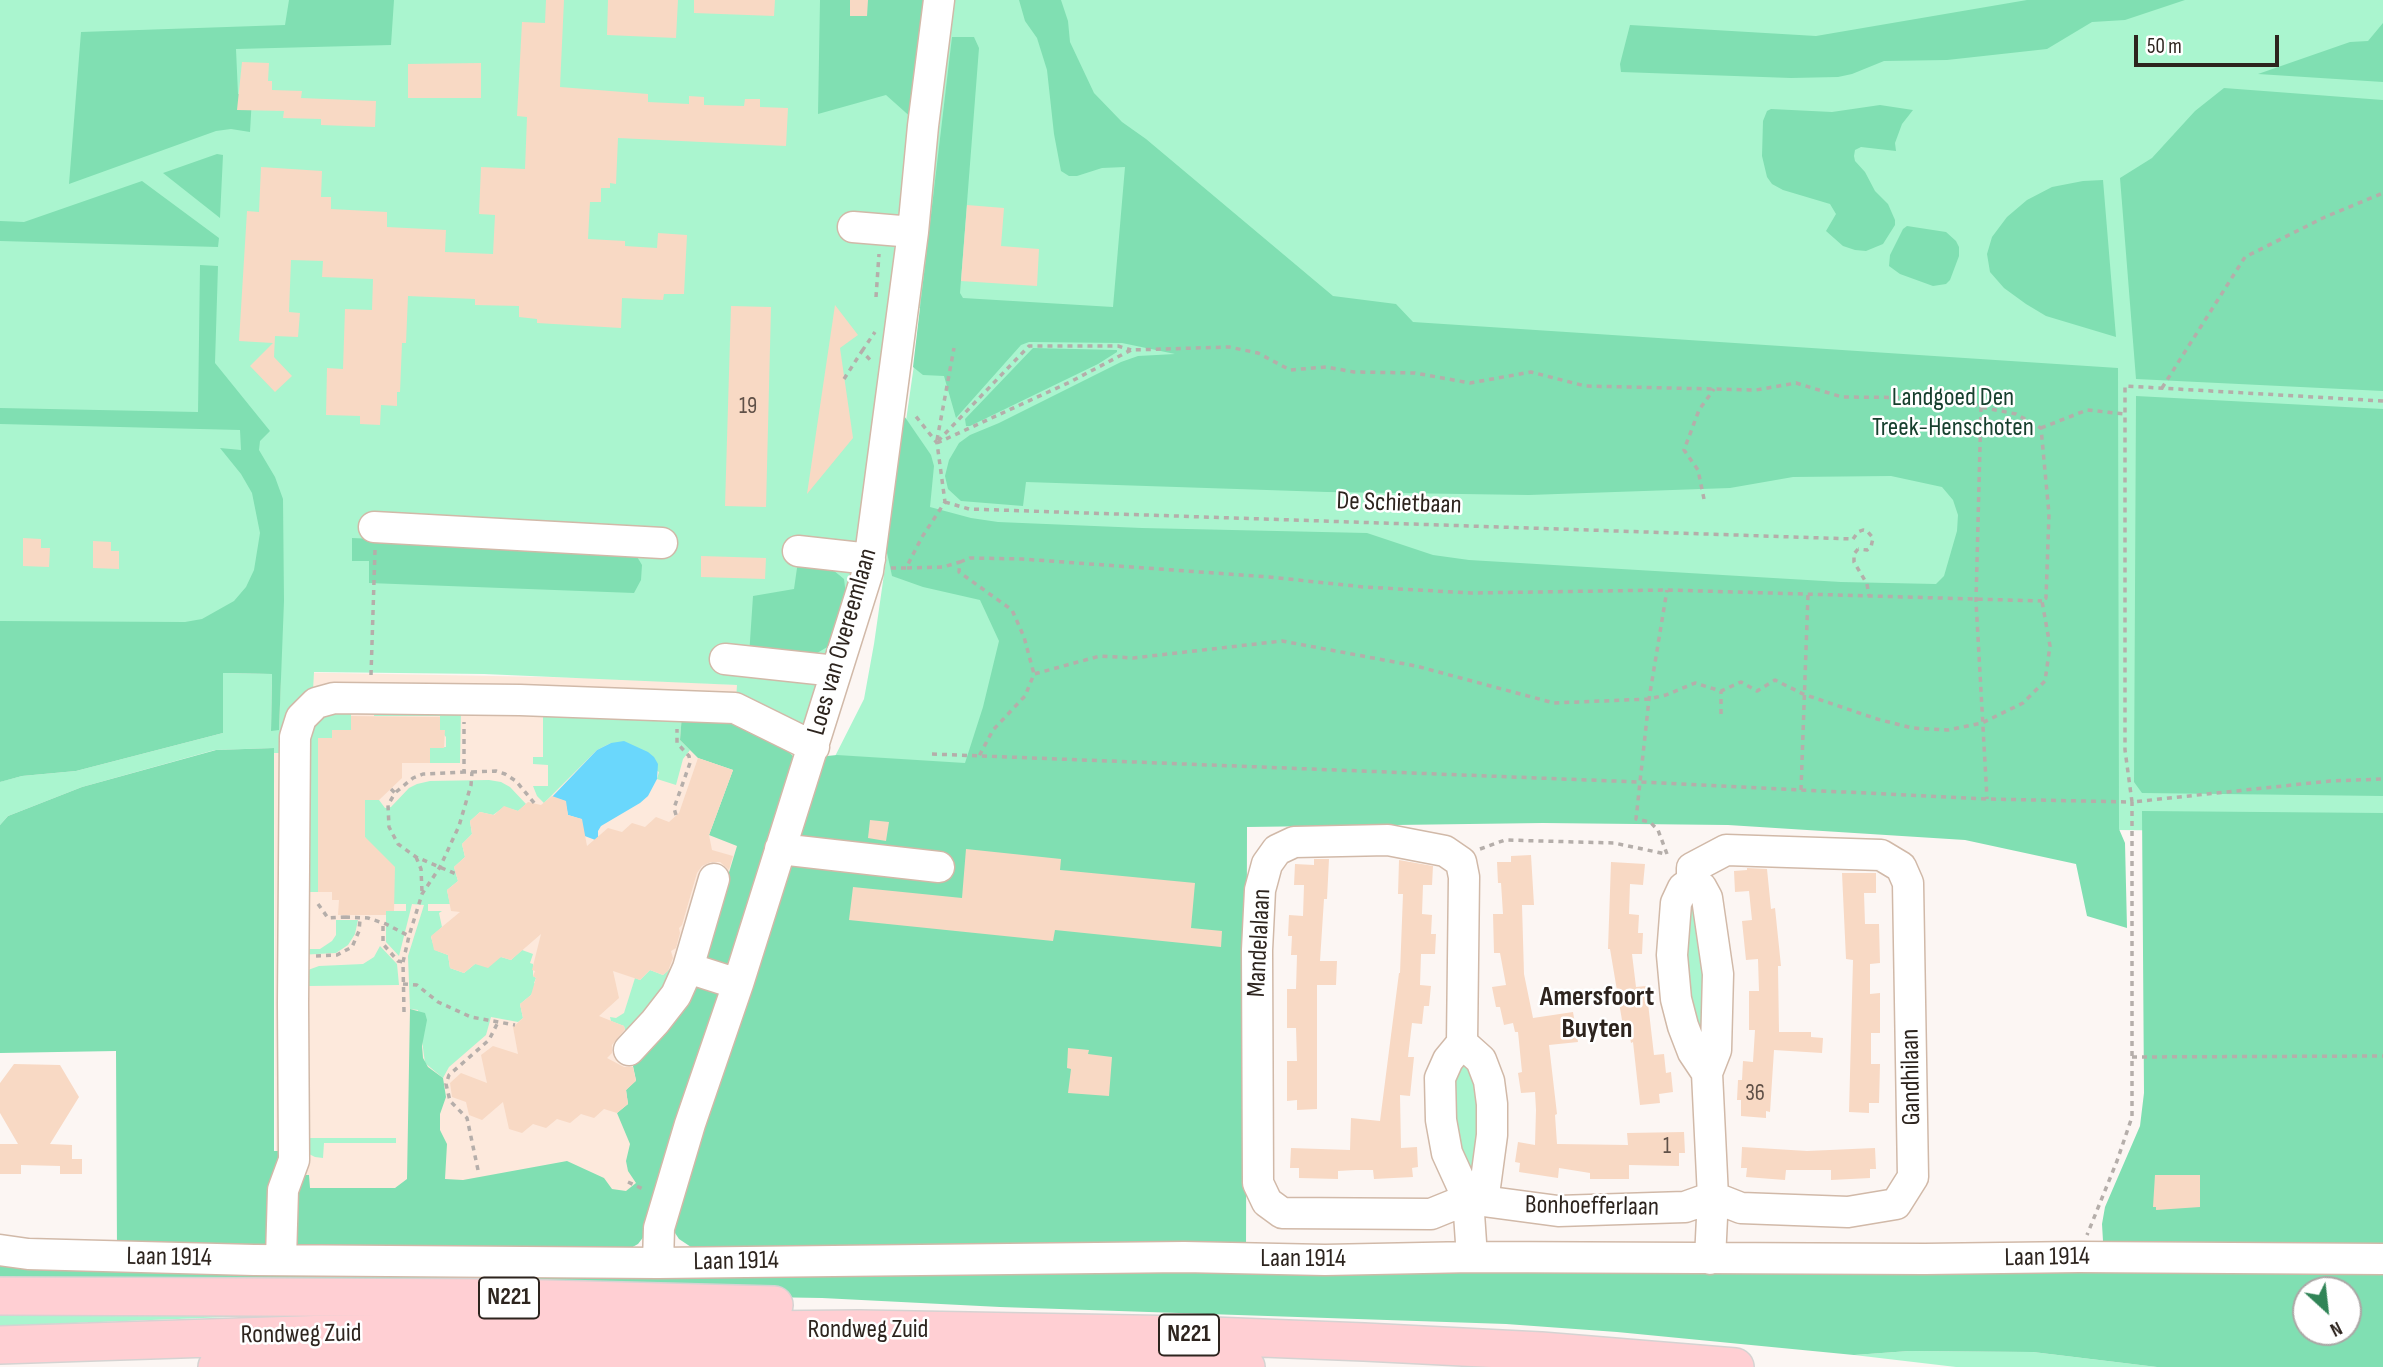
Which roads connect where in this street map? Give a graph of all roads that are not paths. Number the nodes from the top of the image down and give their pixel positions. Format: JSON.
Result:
{"nodes":[{"id":1,"x":939,"y":0,"type":"edge"},
{"id":2,"x":902,"y":128,"type":"dead end"},
{"id":3,"x":920,"y":153,"type":"junction"},
{"id":4,"x":853,"y":227,"type":"dead end"},
{"id":5,"x":913,"y":232,"type":"junction"},
{"id":6,"x":374,"y":527,"type":"road end"},
{"id":7,"x":662,"y":543,"type":"dead end"},
{"id":8,"x":798,"y":551,"type":"dead end"},
{"id":9,"x":869,"y":565,"type":"junction"},
{"id":10,"x":725,"y":659,"type":"dead end"},
{"id":11,"x":836,"y":671,"type":"junction"},
{"id":12,"x":814,"y":747,"type":"junction"},
{"id":13,"x":780,"y":849,"type":"junction"},
{"id":14,"x":939,"y":867,"type":"dead end"},
{"id":15,"x":1683,"y":868,"type":"junction"},
{"id":16,"x":714,"y":879,"type":"dead end"},
{"id":17,"x":688,"y":968,"type":"junction"},
{"id":18,"x":738,"y":984,"type":"junction"},
{"id":19,"x":1462,"y":1042,"type":"junction"},
{"id":20,"x":629,"y":1050,"type":"dead end"},
{"id":21,"x":1707,"y":1073,"type":"junction"},
{"id":22,"x":1713,"y":1197,"type":"junction"},
{"id":23,"x":1468,"y":1199,"type":"junction"},
{"id":24,"x":0,"y":1250,"type":"edge"},
{"id":25,"x":1472,"y":1257,"type":"junction"},
{"id":26,"x":281,"y":1259,"type":"junction"},
{"id":27,"x":1710,"y":1259,"type":"junction"},
{"id":28,"x":2383,"y":1259,"type":"edge"},
{"id":29,"x":658,"y":1263,"type":"junction"},
{"id":30,"x":0,"y":1296,"type":"edge"},
{"id":31,"x":1014,"y":1332,"type":"junction"},
{"id":32,"x":0,"y":1345,"type":"edge"},
{"id":33,"x":766,"y":1358,"type":"junction"},
{"id":34,"x":217,"y":1367,"type":"edge"},
{"id":35,"x":702,"y":1367,"type":"edge"},
{"id":36,"x":1247,"y":1367,"type":"edge"},
{"id":37,"x":1735,"y":1367,"type":"edge"}],
"edges":[{"from":1,"to":3,"type":"street","name":"Loes van Overeemlaan"},
{"from":2,"to":3,"type":"street"},
{"from":3,"to":5,"type":"street","name":"Loes van Overeemlaan"},
{"from":4,"to":5,"type":"street"},
{"from":5,"to":9,"type":"street","name":"Loes van Overeemlaan"},
{"from":6,"to":7,"type":"street"},
{"from":8,"to":9,"type":"street"},
{"from":9,"to":11,"type":"street","name":"Loes van Overeemlaan"},
{"from":10,"to":11,"type":"street"},
{"from":11,"to":12,"type":"street","name":"Loes van Overeemlaan"},
{"from":12,"to":13,"type":"street","name":"Loes van Overeemlaan"},
{"from":12,"to":26,"type":"street"},
{"from":13,"to":14,"type":"street"},
{"from":13,"to":18,"type":"street","name":"Loes van Overeemlaan"},
{"from":15,"to":21,"type":"street"},
{"from":15,"to":21,"type":"street"},
{"from":15,"to":22,"type":"street","name":"Gandhilaan"},
{"from":16,"to":17,"type":"street"},
{"from":17,"to":18,"type":"street"},
{"from":17,"to":20,"type":"street"},
{"from":18,"to":29,"type":"street","name":"Loes van Overeemlaan"},
{"from":19,"to":23,"type":"street"},
{"from":19,"to":23,"type":"street"},
{"from":19,"to":23,"type":"street","name":"Mandelalaan"},
{"from":21,"to":22,"type":"street"},
{"from":22,"to":23,"type":"street","name":"Bonhoefferlaan"},
{"from":22,"to":27,"type":"street"},
{"from":23,"to":25,"type":"street"},
{"from":24,"to":26,"type":"street","name":"Laan 1914"},
{"from":25,"to":27,"type":"street","name":"Laan 1914"},
{"from":25,"to":29,"type":"street","name":"Laan 1914"},
{"from":26,"to":29,"type":"street","name":"Laan 1914"},
{"from":27,"to":28,"type":"street","name":"Laan 1914"},
{"from":30,"to":31,"type":"main road","number":"N221"},
{"from":31,"to":32,"type":"main road","name":"Rondweg Zuid","number":"N221"},
{"from":31,"to":37,"type":"main road","name":"Rondweg Zuid","number":"N221"},
{"from":33,"to":34,"type":"main road","name":"Rondweg Zuid","number":"N221"},
{"from":33,"to":35,"type":"main road","number":"N221"},
{"from":33,"to":36,"type":"main road","name":"Rondweg Zuid","number":"N221"}]}
